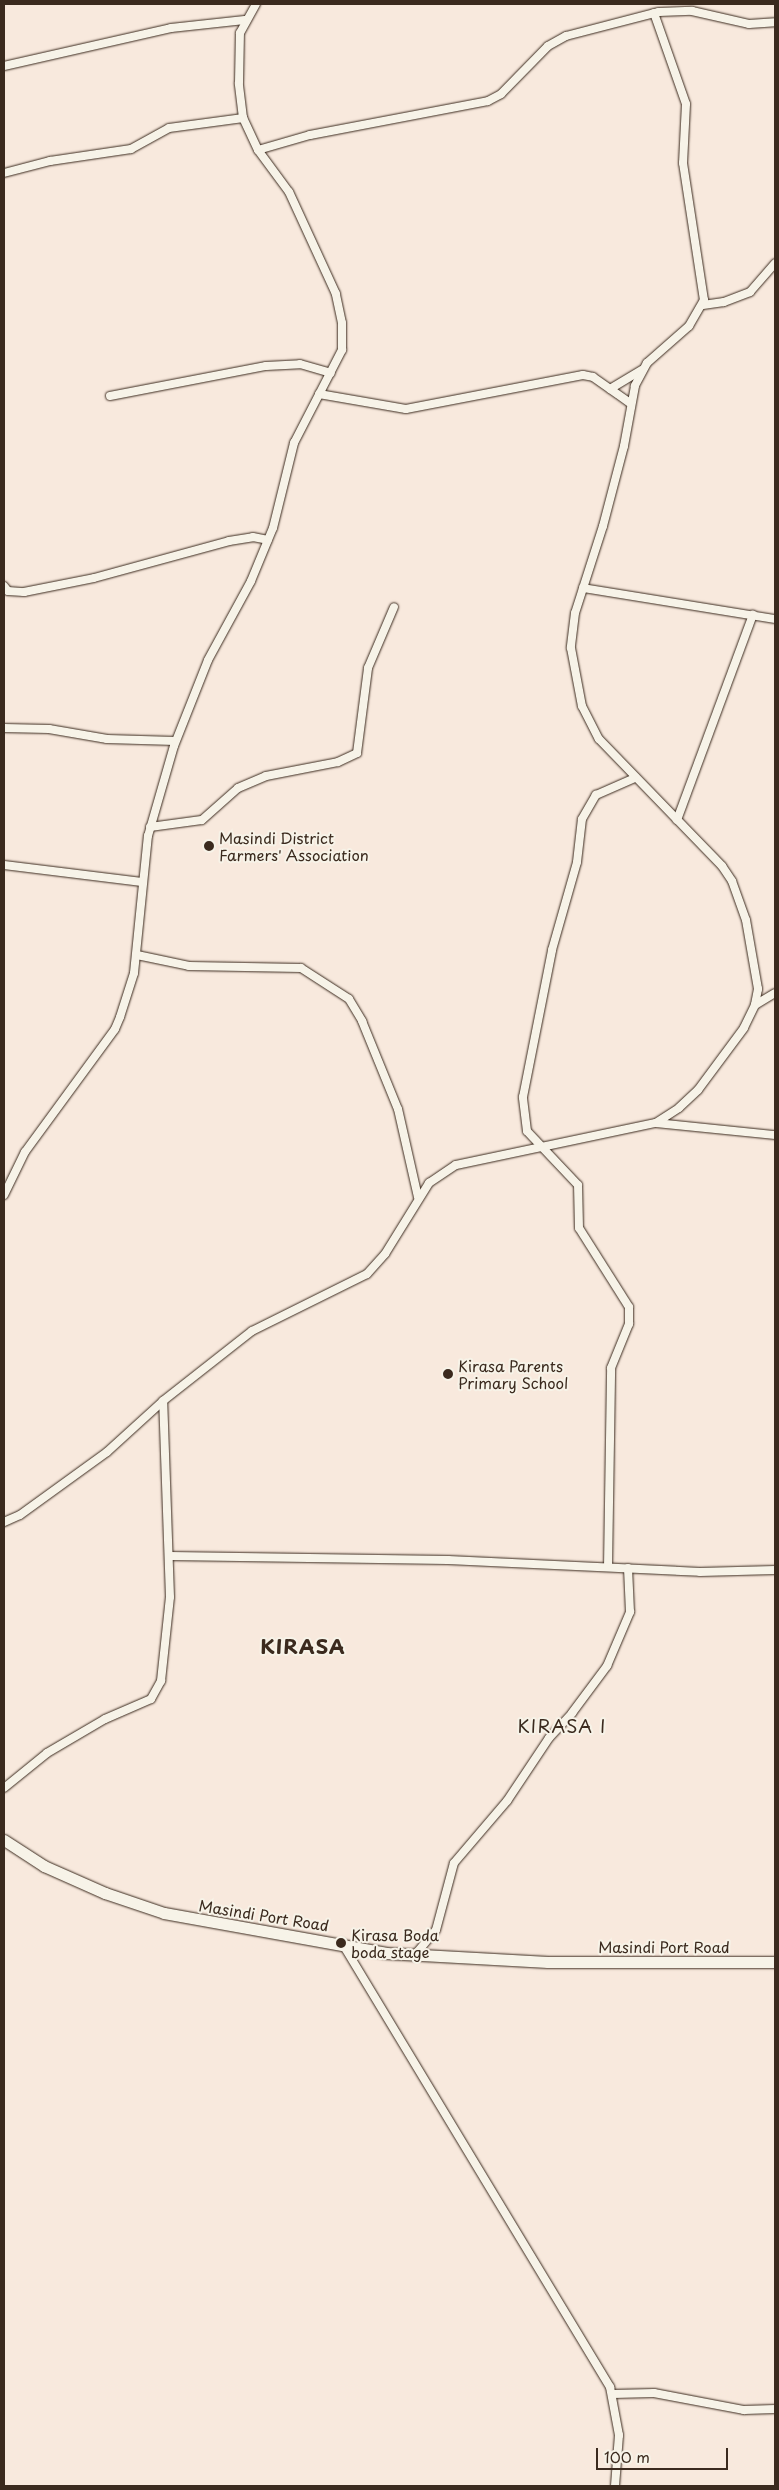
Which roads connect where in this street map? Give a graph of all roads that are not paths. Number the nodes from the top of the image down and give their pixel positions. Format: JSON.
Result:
{"nodes":[{"id":1,"x":256,"y":4,"type":"edge"},
{"id":2,"x":667,"y":7,"type":"edge"},
{"id":3,"x":654,"y":13,"type":"junction"},
{"id":4,"x":245,"y":20,"type":"junction"},
{"id":5,"x":775,"y":22,"type":"edge"},
{"id":6,"x":4,"y":66,"type":"edge"},
{"id":7,"x":243,"y":118,"type":"junction"},
{"id":8,"x":258,"y":150,"type":"junction"},
{"id":9,"x":4,"y":173,"type":"edge"},
{"id":10,"x":775,"y":263,"type":"edge"},
{"id":11,"x":703,"y":305,"type":"junction"},
{"id":12,"x":642,"y":370,"type":"junction"},
{"id":13,"x":331,"y":374,"type":"junction"},
{"id":14,"x":610,"y":389,"type":"junction"},
{"id":15,"x":319,"y":394,"type":"junction"},
{"id":16,"x":110,"y":396,"type":"dead end"},
{"id":17,"x":630,"y":403,"type":"junction"},
{"id":18,"x":268,"y":540,"type":"junction"},
{"id":19,"x":4,"y":586,"type":"edge"},
{"id":20,"x":583,"y":588,"type":"junction"},
{"id":21,"x":394,"y":606,"type":"dead end"},
{"id":22,"x":754,"y":615,"type":"junction"},
{"id":23,"x":775,"y":618,"type":"edge"},
{"id":24,"x":4,"y":728,"type":"edge"},
{"id":25,"x":175,"y":741,"type":"junction"},
{"id":26,"x":635,"y":778,"type":"junction"},
{"id":27,"x":677,"y":820,"type":"junction"},
{"id":28,"x":150,"y":827,"type":"junction"},
{"id":29,"x":4,"y":865,"type":"edge"},
{"id":30,"x":142,"y":882,"type":"junction"},
{"id":31,"x":137,"y":955,"type":"junction"},
{"id":32,"x":775,"y":993,"type":"edge"},
{"id":33,"x":755,"y":1005,"type":"junction"},
{"id":34,"x":656,"y":1123,"type":"junction"},
{"id":35,"x":775,"y":1134,"type":"edge"},
{"id":36,"x":541,"y":1148,"type":"junction"},
{"id":37,"x":4,"y":1195,"type":"edge"},
{"id":38,"x":418,"y":1197,"type":"junction"},
{"id":39,"x":163,"y":1401,"type":"junction"},
{"id":40,"x":4,"y":1522,"type":"edge"},
{"id":41,"x":170,"y":1556,"type":"junction"},
{"id":42,"x":608,"y":1567,"type":"junction"},
{"id":43,"x":628,"y":1568,"type":"junction"},
{"id":44,"x":775,"y":1570,"type":"edge"},
{"id":45,"x":4,"y":1788,"type":"edge"},
{"id":46,"x":4,"y":1840,"type":"edge"},
{"id":47,"x":342,"y":1943,"type":"junction"},
{"id":48,"x":414,"y":1956,"type":"junction"},
{"id":49,"x":775,"y":1962,"type":"edge"},
{"id":50,"x":613,"y":2394,"type":"junction"},
{"id":51,"x":775,"y":2409,"type":"edge"},
{"id":52,"x":615,"y":2486,"type":"edge"}],
"edges":[{"from":1,"to":4,"type":"street"},
{"from":2,"to":3,"type":"street"},
{"from":2,"to":5,"type":"street"},
{"from":3,"to":8,"type":"street"},
{"from":3,"to":11,"type":"street"},
{"from":4,"to":6,"type":"street"},
{"from":4,"to":7,"type":"street"},
{"from":7,"to":8,"type":"street"},
{"from":7,"to":9,"type":"street"},
{"from":8,"to":13,"type":"street"},
{"from":10,"to":11,"type":"street"},
{"from":11,"to":12,"type":"street"},
{"from":12,"to":14,"type":"street"},
{"from":12,"to":17,"type":"street"},
{"from":13,"to":15,"type":"street"},
{"from":13,"to":16,"type":"street"},
{"from":14,"to":15,"type":"street"},
{"from":14,"to":17,"type":"street"},
{"from":15,"to":18,"type":"street"},
{"from":17,"to":20,"type":"street"},
{"from":18,"to":19,"type":"street"},
{"from":18,"to":25,"type":"street"},
{"from":20,"to":22,"type":"street"},
{"from":20,"to":26,"type":"street"},
{"from":21,"to":28,"type":"street"},
{"from":22,"to":23,"type":"street"},
{"from":22,"to":27,"type":"street"},
{"from":24,"to":25,"type":"street"},
{"from":25,"to":28,"type":"street"},
{"from":26,"to":27,"type":"street"},
{"from":26,"to":36,"type":"street"},
{"from":27,"to":33,"type":"street"},
{"from":28,"to":30,"type":"street"},
{"from":29,"to":30,"type":"street"},
{"from":30,"to":31,"type":"street"},
{"from":31,"to":37,"type":"street"},
{"from":31,"to":38,"type":"street"},
{"from":32,"to":33,"type":"street"},
{"from":33,"to":34,"type":"street"},
{"from":34,"to":35,"type":"street"},
{"from":34,"to":36,"type":"street"},
{"from":36,"to":38,"type":"street"},
{"from":36,"to":42,"type":"street"},
{"from":38,"to":39,"type":"street"},
{"from":39,"to":40,"type":"street"},
{"from":39,"to":41,"type":"street"},
{"from":41,"to":42,"type":"street"},
{"from":41,"to":45,"type":"street"},
{"from":42,"to":43,"type":"street"},
{"from":43,"to":44,"type":"street"},
{"from":43,"to":48,"type":"street"},
{"from":46,"to":47,"type":"main road","name":"Masindi Port Road"},
{"from":47,"to":48,"type":"main road","name":"Masindi Port Road"},
{"from":47,"to":50,"type":"street"},
{"from":48,"to":49,"type":"main road","name":"Masindi Port Road"},
{"from":50,"to":51,"type":"street"},
{"from":50,"to":52,"type":"street"}]}
